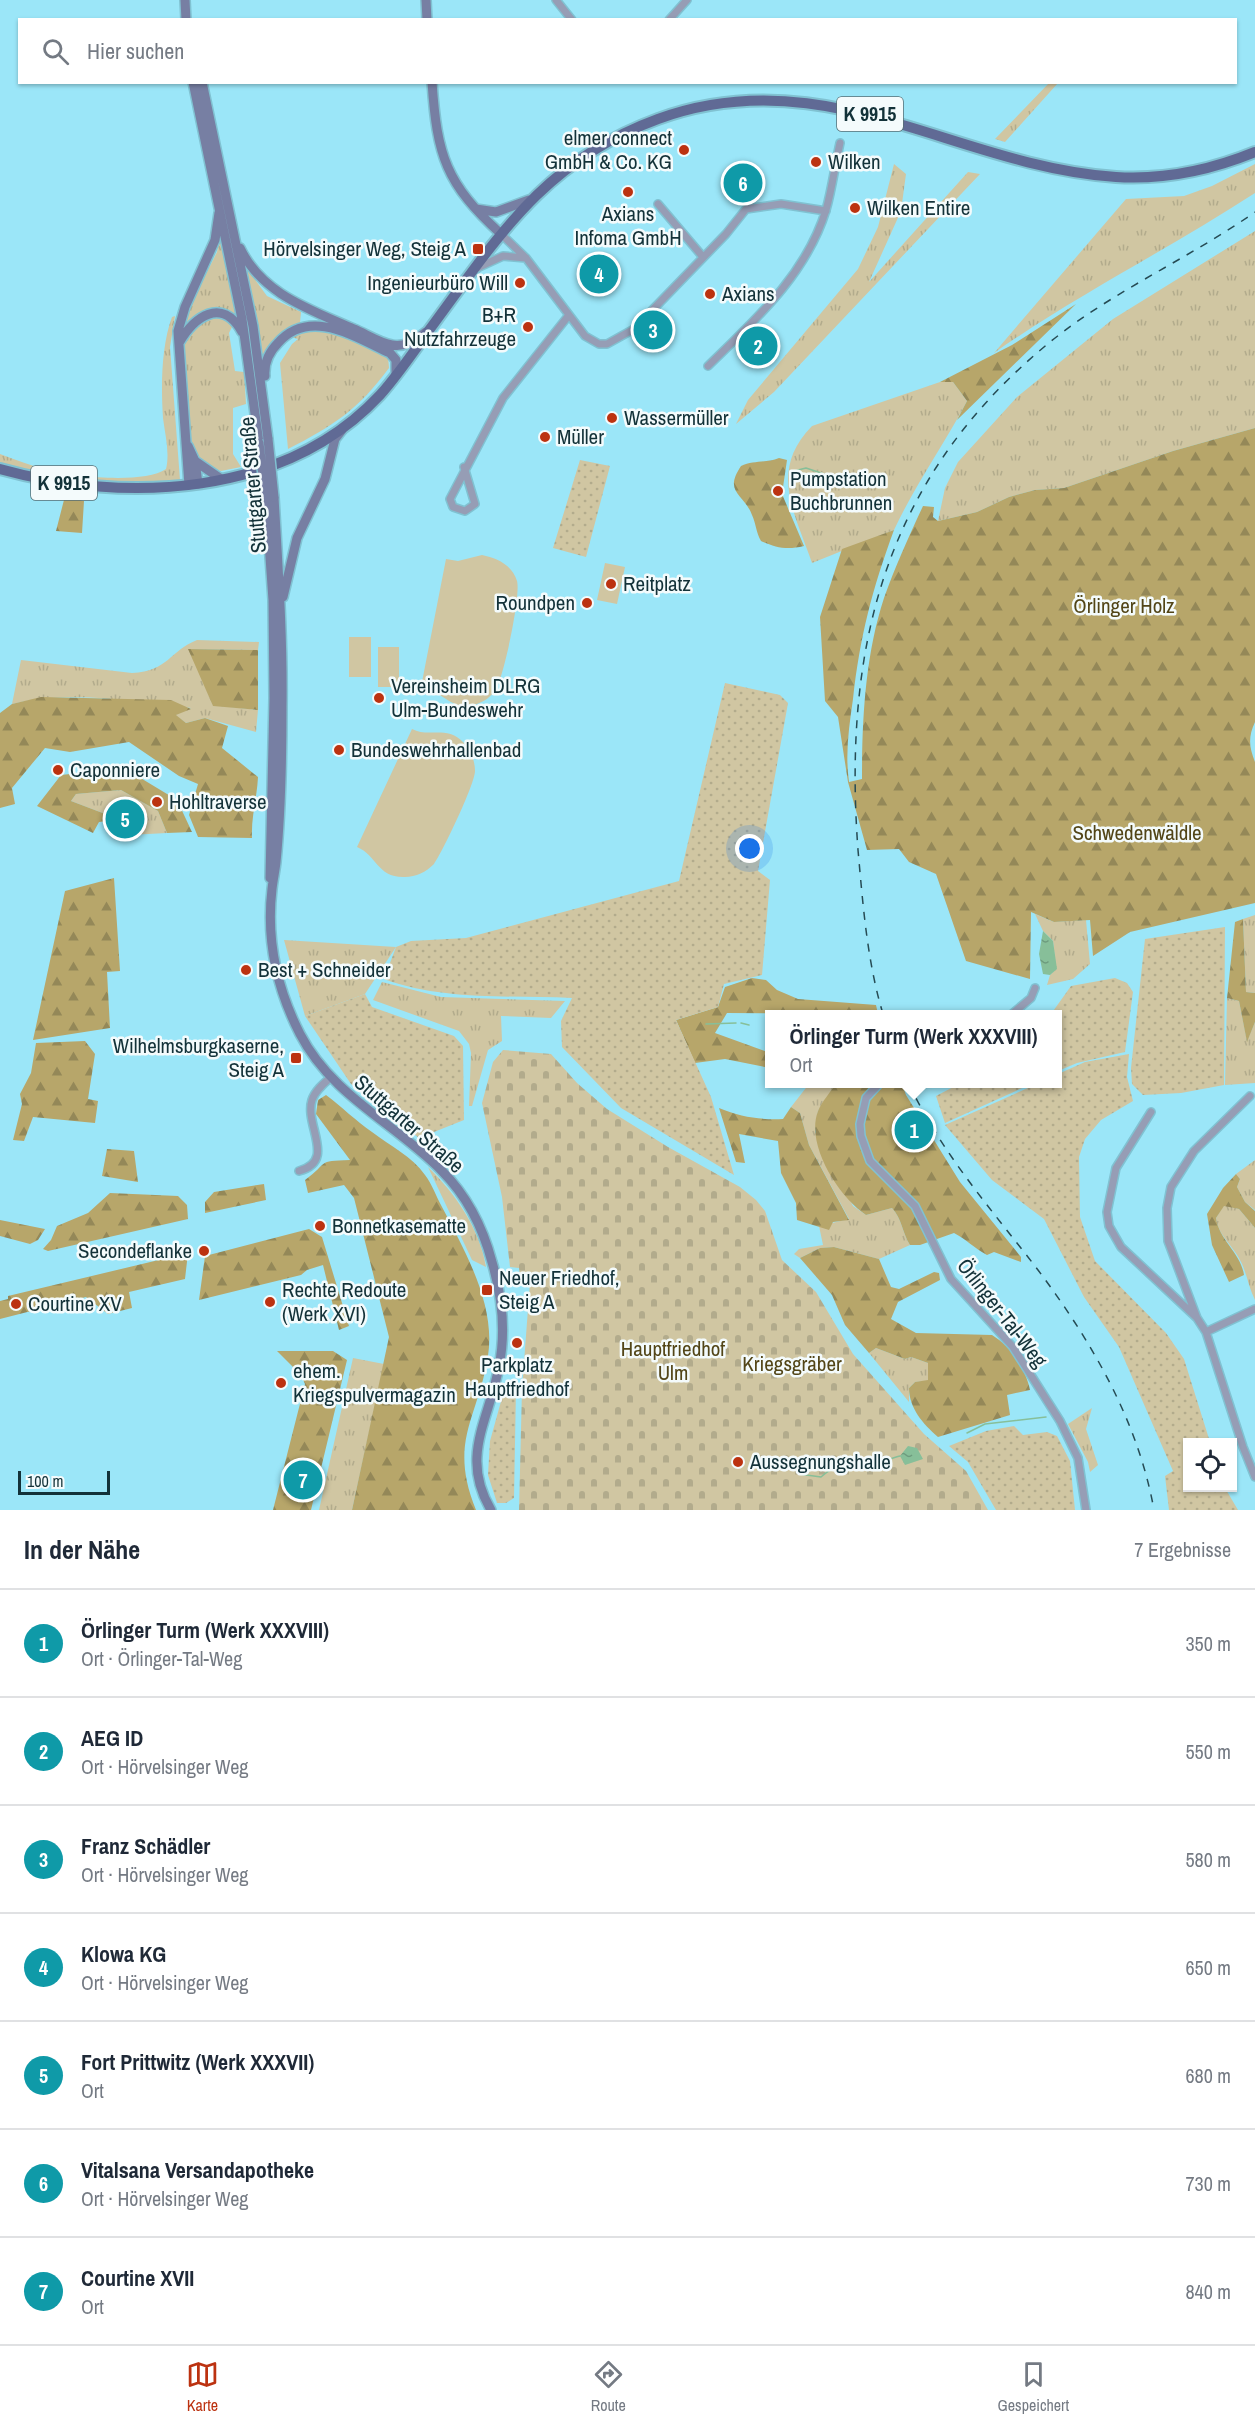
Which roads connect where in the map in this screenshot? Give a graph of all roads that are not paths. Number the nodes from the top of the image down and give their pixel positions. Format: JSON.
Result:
{"nodes":[{"id":1,"x":185,"y":0,"type":"edge"},
{"id":2,"x":426,"y":0,"type":"edge"},
{"id":3,"x":556,"y":0,"type":"edge"},
{"id":4,"x":687,"y":0,"type":"edge"},
{"id":5,"x":186,"y":18,"type":"edge"},
{"id":6,"x":427,"y":18,"type":"edge"},
{"id":7,"x":570,"y":18,"type":"edge"},
{"id":8,"x":671,"y":18,"type":"edge"},
{"id":9,"x":193,"y":84,"type":"edge"},
{"id":10,"x":202,"y":84,"type":"edge"},
{"id":11,"x":432,"y":84,"type":"edge"},
{"id":12,"x":840,"y":143,"type":"dead end"},
{"id":13,"x":1255,"y":152,"type":"edge"},
{"id":14,"x":529,"y":200,"type":"junction"},
{"id":15,"x":658,"y":204,"type":"dead end"},
{"id":16,"x":476,"y":209,"type":"junction"},
{"id":17,"x":219,"y":210,"type":"junction"},
{"id":18,"x":826,"y":210,"type":"junction"},
{"id":19,"x":232,"y":230,"type":"junction"},
{"id":20,"x":501,"y":234,"type":"junction"},
{"id":21,"x":703,"y":256,"type":"junction"},
{"id":22,"x":526,"y":258,"type":"junction"},
{"id":23,"x":474,"y":269,"type":"junction"},
{"id":24,"x":569,"y":315,"type":"junction"},
{"id":25,"x":430,"y":329,"type":"junction"},
{"id":26,"x":243,"y":334,"type":"junction"},
{"id":27,"x":393,"y":345,"type":"junction"},
{"id":28,"x":178,"y":346,"type":"junction"},
{"id":29,"x":410,"y":357,"type":"junction"},
{"id":30,"x":708,"y":366,"type":"dead end"},
{"id":31,"x":396,"y":374,"type":"junction"},
{"id":32,"x":345,"y":426,"type":"junction"},
{"id":33,"x":186,"y":441,"type":"junction"},
{"id":34,"x":264,"y":441,"type":"junction"},
{"id":35,"x":195,"y":461,"type":"junction"},
{"id":36,"x":464,"y":468,"type":"junction"},
{"id":37,"x":0,"y":469,"type":"edge"},
{"id":38,"x":221,"y":479,"type":"junction"},
{"id":39,"x":193,"y":484,"type":"junction"},
{"id":40,"x":270,"y":498,"type":"junction"},
{"id":41,"x":281,"y":611,"type":"junction"},
{"id":42,"x":272,"y":889,"type":"junction"},
{"id":43,"x":1035,"y":988,"type":"dead end"},
{"id":44,"x":1017,"y":1010,"type":"edge"},
{"id":45,"x":330,"y":1078,"type":"junction"},
{"id":46,"x":875,"y":1088,"type":"edge"},
{"id":47,"x":1250,"y":1096,"type":"dead end"},
{"id":48,"x":1151,"y":1112,"type":"dead end"},
{"id":49,"x":299,"y":1171,"type":"dead end"},
{"id":50,"x":1255,"y":1309,"type":"edge"},
{"id":51,"x":1197,"y":1318,"type":"junction"},
{"id":52,"x":1206,"y":1332,"type":"junction"},
{"id":53,"x":1255,"y":1477,"type":"edge"},
{"id":54,"x":490,"y":1510,"type":"edge"},
{"id":55,"x":1086,"y":1510,"type":"edge"}],
"edges":[{"from":1,"to":5,"type":"main road"},
{"from":2,"to":6,"type":"main road"},
{"from":3,"to":7,"type":"street"},
{"from":4,"to":8,"type":"street"},
{"from":9,"to":17,"type":"main road","name":"Stuttgarter Straße"},
{"from":10,"to":19,"type":"main road","name":"Stuttgarter Straße"},
{"from":11,"to":16,"type":"main road"},
{"from":12,"to":18,"type":"street"},
{"from":13,"to":14,"type":"main road","number":"K 9915"},
{"from":14,"to":16,"type":"main road"},
{"from":14,"to":20,"type":"main road","number":"K 9915"},
{"from":15,"to":21,"type":"street"},
{"from":16,"to":20,"type":"main road"},
{"from":17,"to":26,"type":"main road","name":"Stuttgarter Straße"},
{"from":17,"to":28,"type":"main road"},
{"from":18,"to":21,"type":"street"},
{"from":18,"to":30,"type":"street"},
{"from":19,"to":27,"type":"main road"},
{"from":19,"to":34,"type":"main road","name":"Stuttgarter Straße"},
{"from":20,"to":22,"type":"street"},
{"from":20,"to":23,"type":"main road","number":"K 9915"},
{"from":21,"to":24,"type":"street"},
{"from":22,"to":23,"type":"street"},
{"from":22,"to":24,"type":"street"},
{"from":23,"to":25,"type":"main road","number":"K 9915"},
{"from":24,"to":36,"type":"street"},
{"from":25,"to":27,"type":"main road"},
{"from":25,"to":29,"type":"main road","number":"K 9915"},
{"from":26,"to":28,"type":"main road"},
{"from":26,"to":34,"type":"main road","name":"Stuttgarter Straße"},
{"from":27,"to":29,"type":"main road"},
{"from":28,"to":33,"type":"main road"},
{"from":29,"to":31,"type":"main road","number":"K 9915"},
{"from":31,"to":32,"type":"main road","number":"K 9915"},
{"from":31,"to":34,"type":"main road"},
{"from":32,"to":38,"type":"main road","number":"K 9915"},
{"from":32,"to":41,"type":"main road"},
{"from":33,"to":35,"type":"main road"},
{"from":33,"to":39,"type":"main road"},
{"from":34,"to":40,"type":"main road","name":"Stuttgarter Straße","bridge":true},
{"from":35,"to":38,"type":"main road"},
{"from":35,"to":39,"type":"main road"},
{"from":36,"to":36,"type":"street"},
{"from":37,"to":39,"type":"main road","number":"K 9915"},
{"from":38,"to":39,"type":"main road","number":"K 9915"},
{"from":40,"to":41,"type":"main road","name":"Stuttgarter Straße"},
{"from":40,"to":42,"type":"main road","name":"Stuttgarter Straße"},
{"from":41,"to":42,"type":"main road","name":"Stuttgarter Straße"},
{"from":42,"to":45,"type":"main road","name":"Stuttgarter Straße"},
{"from":43,"to":44,"type":"street"},
{"from":45,"to":49,"type":"street","name":"Stuttgarter Straße"},
{"from":45,"to":54,"type":"main road","name":"Stuttgarter Straße"},
{"from":46,"to":55,"type":"street","name":"Örlinger-Tal-Weg"},
{"from":47,"to":51,"type":"street"},
{"from":48,"to":51,"type":"street"},
{"from":50,"to":52,"type":"street"},
{"from":51,"to":52,"type":"street"},
{"from":52,"to":53,"type":"street"}]}
